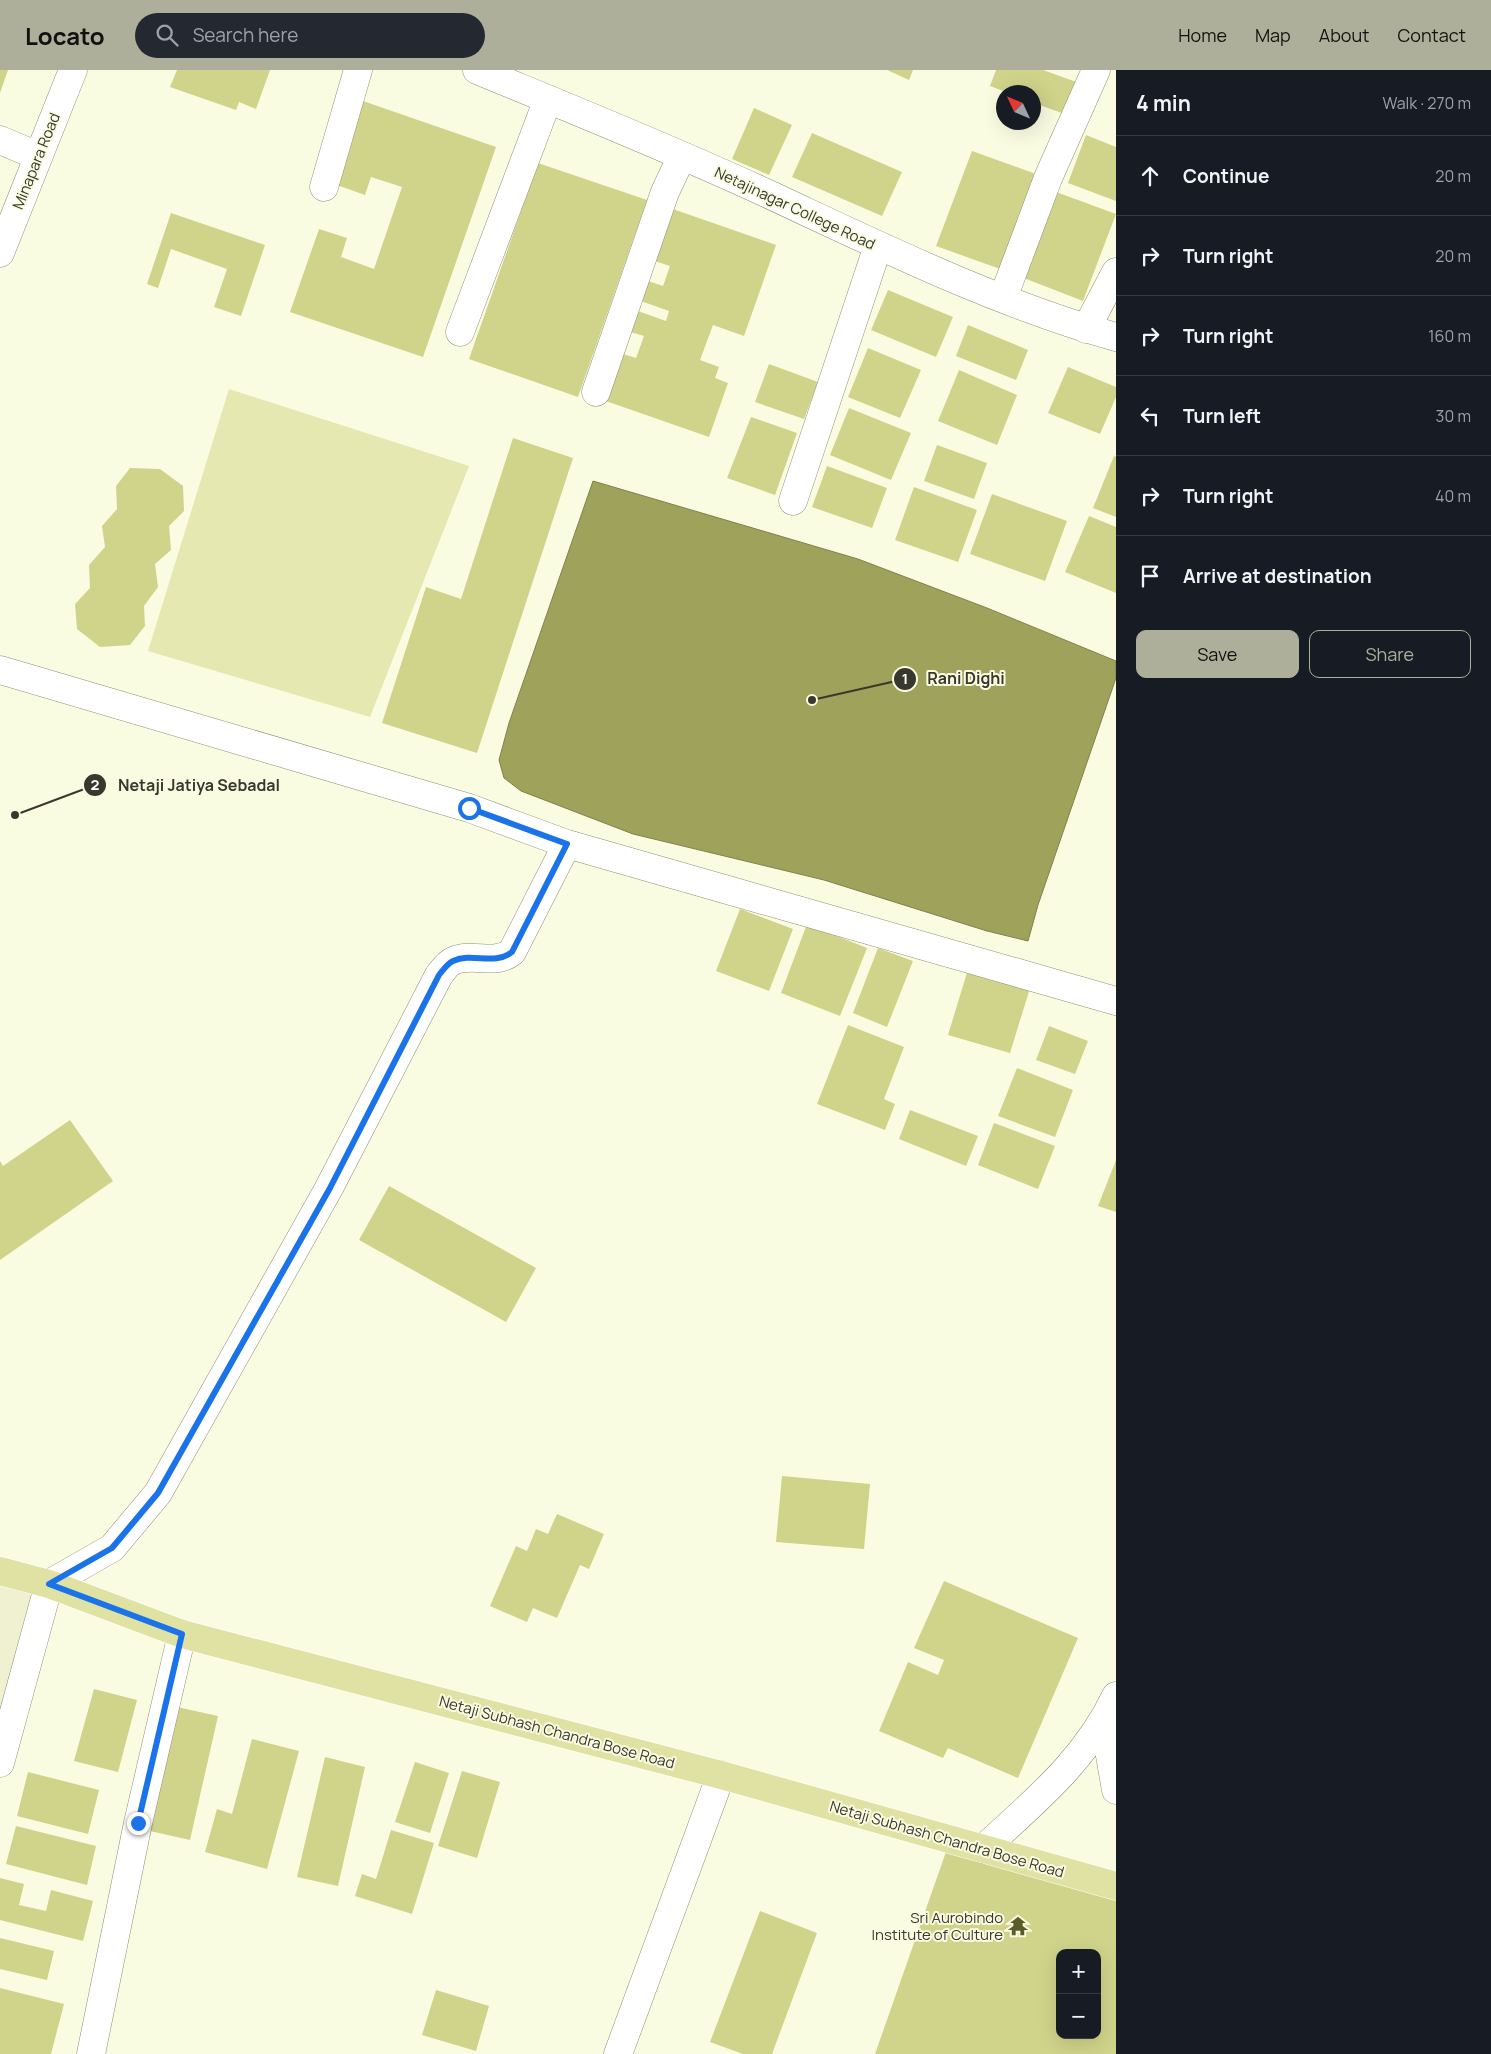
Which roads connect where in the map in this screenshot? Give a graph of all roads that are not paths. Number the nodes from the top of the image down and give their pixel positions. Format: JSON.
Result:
{"nodes":[{"id":1,"x":73,"y":70,"type":"edge"},
{"id":2,"x":358,"y":70,"type":"edge"},
{"id":3,"x":477,"y":70,"type":"edge"},
{"id":4,"x":1096,"y":70,"type":"edge"},
{"id":5,"x":548,"y":99,"type":"junction"},
{"id":6,"x":0,"y":140,"type":"edge"},
{"id":7,"x":38,"y":156,"type":"junction"},
{"id":8,"x":682,"y":156,"type":"junction"},
{"id":9,"x":324,"y":187,"type":"dead end"},
{"id":10,"x":878,"y":246,"type":"junction"},
{"id":11,"x":0,"y":253,"type":"edge"},
{"id":12,"x":1116,"y":272,"type":"edge"},
{"id":13,"x":1002,"y":298,"type":"junction"},
{"id":14,"x":1086,"y":329,"type":"junction"},
{"id":15,"x":460,"y":332,"type":"dead end"},
{"id":16,"x":1116,"y":337,"type":"edge"},
{"id":17,"x":596,"y":392,"type":"dead end"},
{"id":18,"x":793,"y":501,"type":"dead end"},
{"id":19,"x":0,"y":670,"type":"edge"},
{"id":20,"x":567,"y":844,"type":"junction"},
{"id":21,"x":1116,"y":1000,"type":"edge"},
{"id":22,"x":0,"y":1571,"type":"edge"},
{"id":23,"x":49,"y":1584,"type":"junction"},
{"id":24,"x":182,"y":1634,"type":"junction"},
{"id":25,"x":1116,"y":1696,"type":"edge"},
{"id":26,"x":1104,"y":1721,"type":"junction"},
{"id":27,"x":0,"y":1763,"type":"edge"},
{"id":28,"x":721,"y":1775,"type":"junction"},
{"id":29,"x":1116,"y":1790,"type":"edge"},
{"id":30,"x":983,"y":1848,"type":"junction"},
{"id":31,"x":1116,"y":1886,"type":"edge"},
{"id":32,"x":91,"y":2054,"type":"edge"},
{"id":33,"x":618,"y":2054,"type":"edge"}],
"edges":[{"from":1,"to":7,"type":"street","name":"Minapara Road"},
{"from":2,"to":9,"type":"street"},
{"from":3,"to":5,"type":"street","name":"Netajinagar College Road"},
{"from":4,"to":13,"type":"street"},
{"from":5,"to":8,"type":"street","name":"Netajinagar College Road"},
{"from":5,"to":15,"type":"street"},
{"from":6,"to":7,"type":"street"},
{"from":7,"to":11,"type":"street","name":"Minapara Road"},
{"from":8,"to":10,"type":"street","name":"Netajinagar College Road"},
{"from":8,"to":17,"type":"street"},
{"from":10,"to":13,"type":"street","name":"Netajinagar College Road"},
{"from":10,"to":18,"type":"street"},
{"from":12,"to":14,"type":"street"},
{"from":13,"to":14,"type":"street","name":"Netajinagar College Road"},
{"from":14,"to":16,"type":"street","name":"Netajinagar College Road"},
{"from":19,"to":20,"type":"street"},
{"from":20,"to":21,"type":"street"},
{"from":20,"to":23,"type":"street"},
{"from":22,"to":23,"type":"main road","name":"Netaji Subhash Chandra Bose Road"},
{"from":23,"to":24,"type":"main road","name":"Netaji Subhash Chandra Bose Road"},
{"from":23,"to":27,"type":"street"},
{"from":24,"to":28,"type":"main road","name":"Netaji Subhash Chandra Bose Road"},
{"from":24,"to":32,"type":"street"},
{"from":25,"to":26,"type":"street"},
{"from":26,"to":29,"type":"street"},
{"from":26,"to":30,"type":"street"},
{"from":28,"to":30,"type":"main road","name":"Netaji Subhash Chandra Bose Road"},
{"from":28,"to":33,"type":"street"},
{"from":30,"to":31,"type":"main road","name":"Netaji Subhash Chandra Bose Road"}]}
